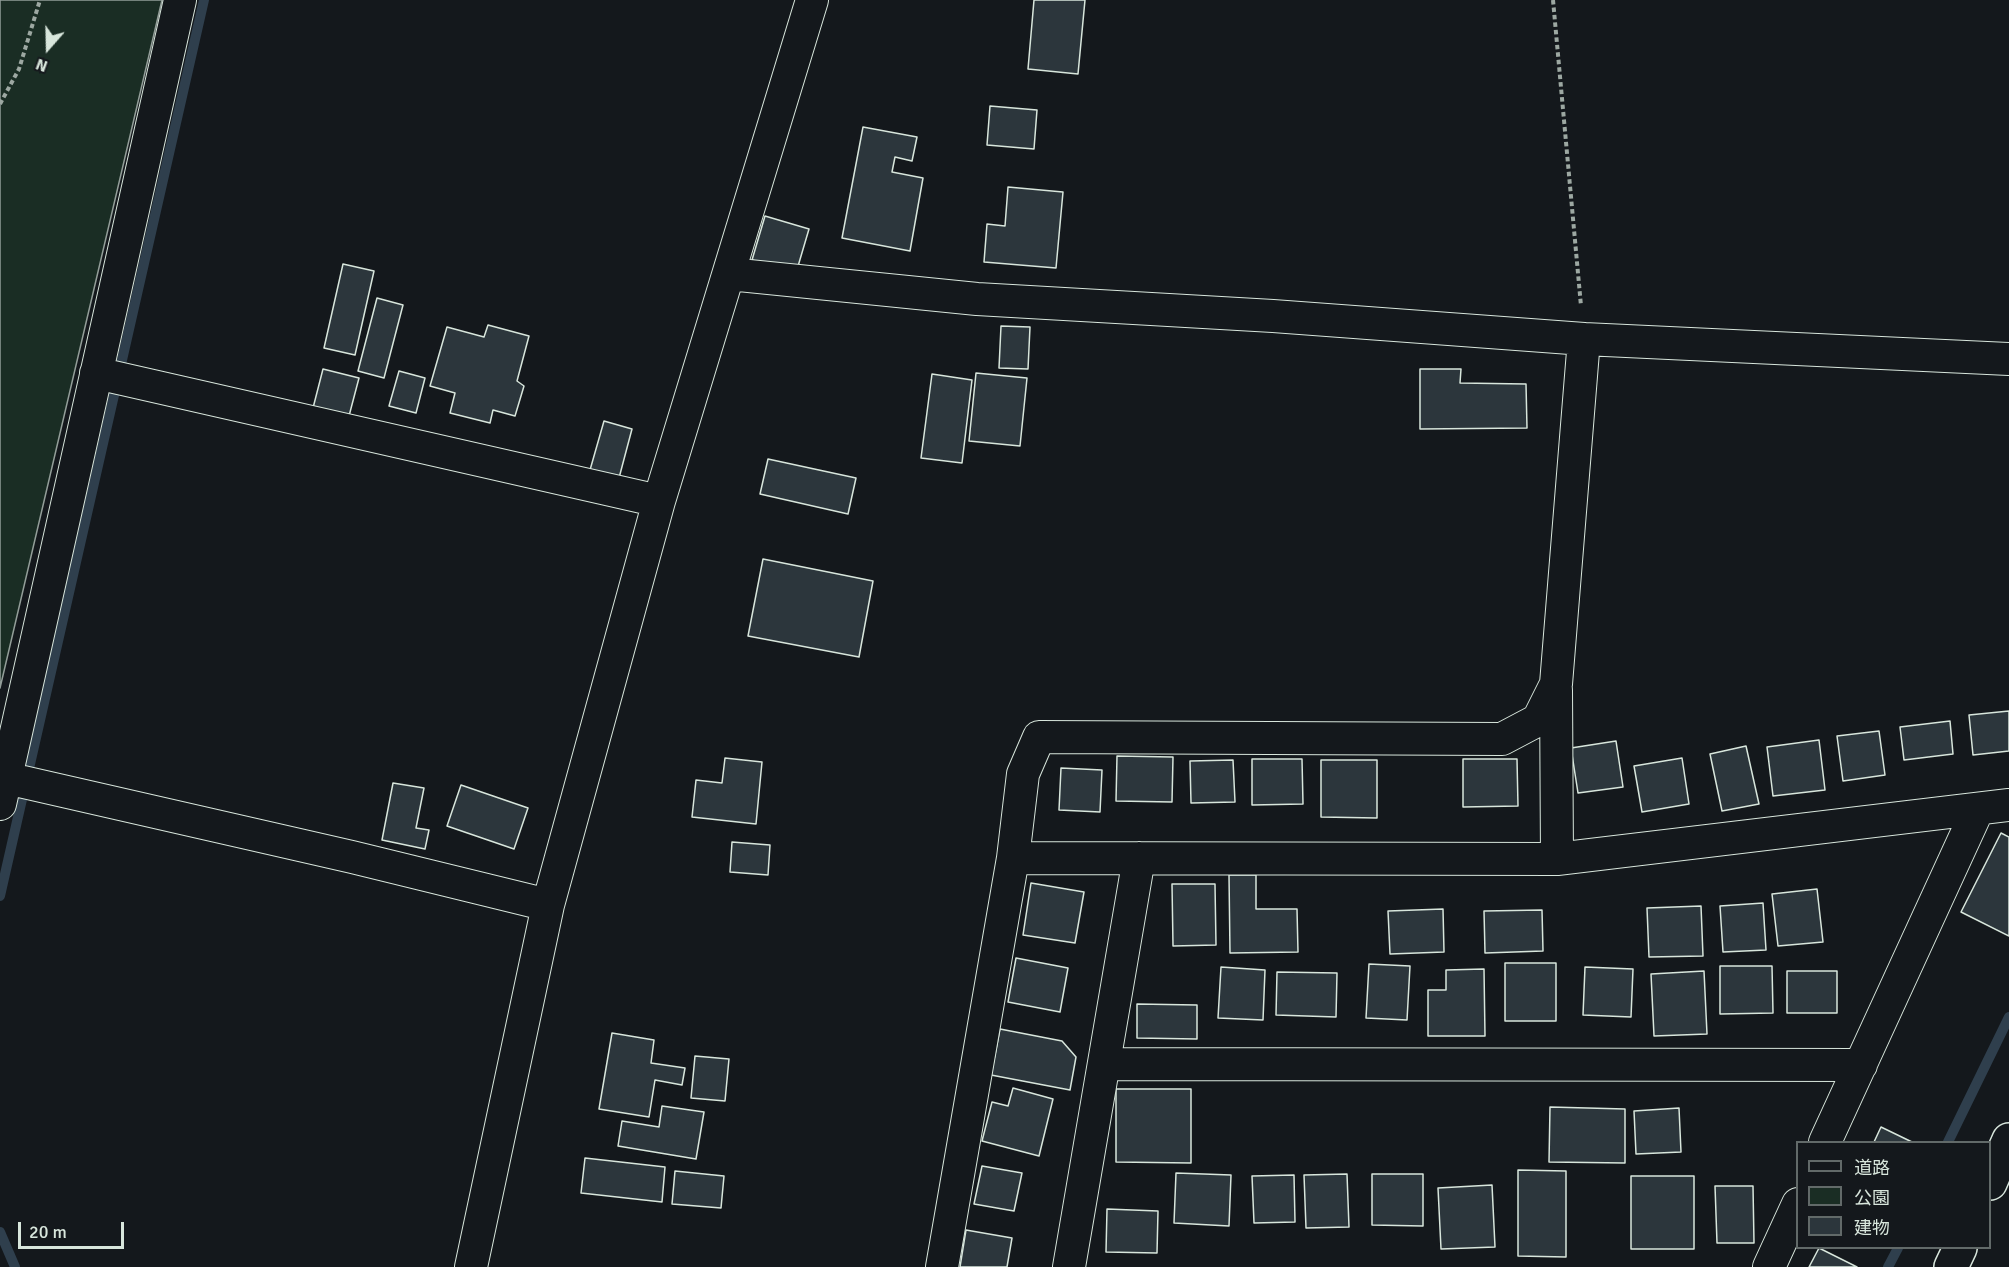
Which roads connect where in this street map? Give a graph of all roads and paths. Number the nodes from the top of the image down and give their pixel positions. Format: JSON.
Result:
{"nodes":[{"id":1,"x":40,"y":0,"type":"edge"},
{"id":2,"x":180,"y":0,"type":"edge"},
{"id":3,"x":812,"y":0,"type":"edge"},
{"id":4,"x":1553,"y":0,"type":"edge"},
{"id":5,"x":0,"y":104,"type":"edge"},
{"id":6,"x":729,"y":274,"type":"junction"},
{"id":7,"x":1584,"y":339,"type":"junction"},
{"id":8,"x":2009,"y":359,"type":"edge"},
{"id":9,"x":96,"y":373,"type":"junction"},
{"id":10,"x":659,"y":501,"type":"junction"},
{"id":11,"x":1556,"y":684,"type":"junction"},
{"id":12,"x":3,"y":791,"type":"edge"},
{"id":13,"x":2009,"y":805,"type":"edge"},
{"id":14,"x":1978,"y":809,"type":"junction"},
{"id":15,"x":1013,"y":858,"type":"junction"},
{"id":16,"x":1139,"y":858,"type":"junction"},
{"id":17,"x":1557,"y":859,"type":"junction"},
{"id":18,"x":548,"y":906,"type":"junction"},
{"id":19,"x":1104,"y":1064,"type":"junction"},
{"id":20,"x":1861,"y":1065,"type":"junction"},
{"id":21,"x":2009,"y":1140,"type":"edge"},
{"id":22,"x":1827,"y":1141,"type":"edge"},
{"id":23,"x":1991,"y":1179,"type":"edge"},
{"id":24,"x":1796,"y":1206,"type":"edge"},
{"id":25,"x":1960,"y":1249,"type":"edge"},
{"id":26,"x":471,"y":1267,"type":"edge"},
{"id":27,"x":942,"y":1267,"type":"edge"},
{"id":28,"x":1069,"y":1267,"type":"edge"},
{"id":29,"x":1769,"y":1267,"type":"edge"},
{"id":30,"x":1952,"y":1267,"type":"edge"}],
"edges":[{"from":1,"to":5,"type":"path"},
{"from":2,"to":9,"type":"street"},
{"from":3,"to":6,"type":"street"},
{"from":4,"to":7,"type":"path"},
{"from":6,"to":7,"type":"street"},
{"from":6,"to":10,"type":"street"},
{"from":7,"to":8,"type":"street"},
{"from":7,"to":11,"type":"street"},
{"from":9,"to":10,"type":"street"},
{"from":9,"to":12,"type":"street"},
{"from":10,"to":18,"type":"street"},
{"from":11,"to":15,"type":"street"},
{"from":11,"to":17,"type":"street"},
{"from":12,"to":18,"type":"street"},
{"from":13,"to":14,"type":"street"},
{"from":14,"to":17,"type":"street"},
{"from":14,"to":20,"type":"street"},
{"from":15,"to":16,"type":"street"},
{"from":15,"to":27,"type":"street"},
{"from":16,"to":17,"type":"street"},
{"from":16,"to":19,"type":"street"},
{"from":18,"to":26,"type":"street"},
{"from":19,"to":20,"type":"street"},
{"from":19,"to":28,"type":"street"},
{"from":20,"to":22,"type":"street"},
{"from":21,"to":23,"type":"street"},
{"from":24,"to":29,"type":"street"},
{"from":25,"to":30,"type":"street"}]}
